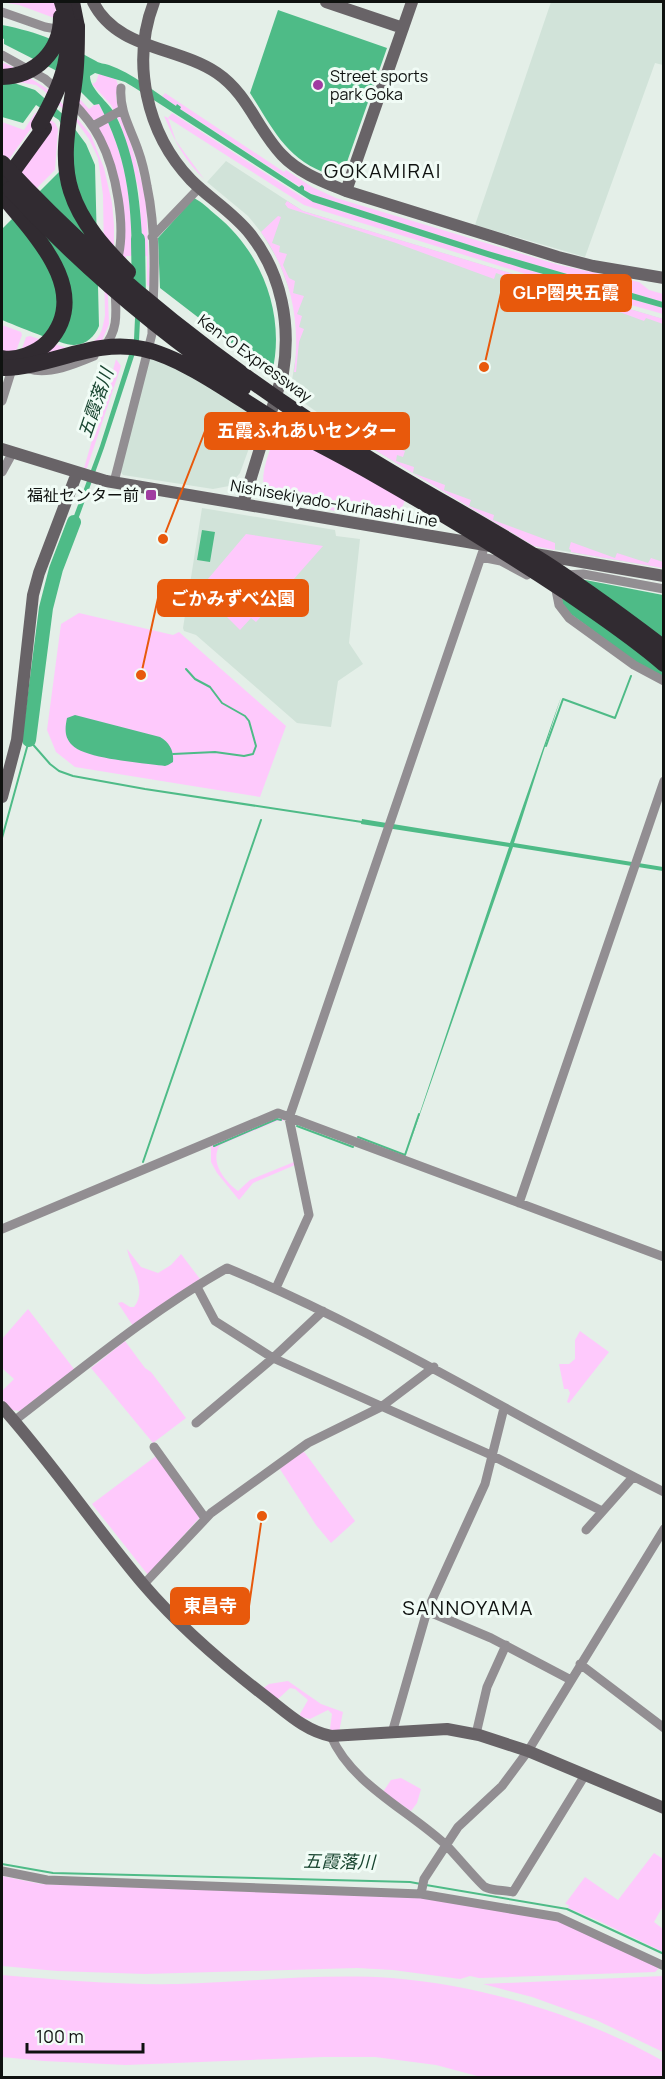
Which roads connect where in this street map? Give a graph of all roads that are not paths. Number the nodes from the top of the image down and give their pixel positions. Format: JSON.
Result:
{"nodes":[{"id":1,"x":61,"y":2,"type":"edge"},
{"id":2,"x":72,"y":2,"type":"edge"},
{"id":3,"x":93,"y":2,"type":"edge"},
{"id":4,"x":154,"y":2,"type":"edge"},
{"id":5,"x":326,"y":2,"type":"edge"},
{"id":6,"x":412,"y":2,"type":"edge"},
{"id":7,"x":2,"y":12,"type":"edge"},
{"id":8,"x":77,"y":27,"type":"junction"},
{"id":9,"x":403,"y":28,"type":"junction"},
{"id":10,"x":87,"y":43,"type":"dead end"},
{"id":11,"x":144,"y":43,"type":"junction"},
{"id":12,"x":2,"y":55,"type":"edge"},
{"id":13,"x":2,"y":77,"type":"edge"},
{"id":14,"x":121,"y":88,"type":"dead end"},
{"id":15,"x":122,"y":110,"type":"junction"},
{"id":16,"x":41,"y":126,"type":"junction"},
{"id":17,"x":93,"y":126,"type":"junction"},
{"id":18,"x":2,"y":163,"type":"edge"},
{"id":19,"x":2,"y":174,"type":"edge"},
{"id":20,"x":2,"y":179,"type":"edge"},
{"id":21,"x":2,"y":186,"type":"edge"},
{"id":22,"x":200,"y":187,"type":"junction"},
{"id":23,"x":346,"y":191,"type":"junction"},
{"id":24,"x":2,"y":195,"type":"edge"},
{"id":25,"x":152,"y":237,"type":"junction"},
{"id":26,"x":663,"y":278,"type":"edge"},
{"id":27,"x":219,"y":357,"type":"junction"},
{"id":28,"x":3,"y":363,"type":"edge"},
{"id":29,"x":2,"y":401,"type":"edge"},
{"id":30,"x":7,"y":450,"type":"edge"},
{"id":31,"x":2,"y":472,"type":"edge"},
{"id":32,"x":79,"y":474,"type":"junction"},
{"id":33,"x":374,"y":474,"type":"junction"},
{"id":34,"x":114,"y":483,"type":"junction"},
{"id":35,"x":243,"y":504,"type":"junction"},
{"id":36,"x":483,"y":551,"type":"junction"},
{"id":37,"x":663,"y":576,"type":"edge"},
{"id":38,"x":554,"y":579,"type":"junction"},
{"id":39,"x":663,"y":589,"type":"edge"},
{"id":40,"x":663,"y":648,"type":"edge"},
{"id":41,"x":663,"y":664,"type":"edge"},
{"id":42,"x":663,"y":681,"type":"edge"},
{"id":43,"x":663,"y":781,"type":"edge"},
{"id":44,"x":2,"y":797,"type":"edge"},
{"id":45,"x":290,"y":1118,"type":"junction"},
{"id":46,"x":519,"y":1203,"type":"junction"},
{"id":47,"x":2,"y":1229,"type":"edge"},
{"id":48,"x":663,"y":1257,"type":"edge"},
{"id":49,"x":197,"y":1287,"type":"junction"},
{"id":50,"x":276,"y":1288,"type":"junction"},
{"id":51,"x":323,"y":1311,"type":"junction"},
{"id":52,"x":273,"y":1358,"type":"junction"},
{"id":53,"x":434,"y":1368,"type":"junction"},
{"id":54,"x":2,"y":1407,"type":"edge"},
{"id":55,"x":381,"y":1407,"type":"junction"},
{"id":56,"x":504,"y":1408,"type":"junction"},
{"id":57,"x":14,"y":1421,"type":"junction"},
{"id":58,"x":196,"y":1423,"type":"dead end"},
{"id":59,"x":154,"y":1447,"type":"dead end"},
{"id":60,"x":491,"y":1455,"type":"junction"},
{"id":61,"x":633,"y":1477,"type":"junction"},
{"id":62,"x":663,"y":1492,"type":"edge"},
{"id":63,"x":602,"y":1511,"type":"junction"},
{"id":64,"x":206,"y":1518,"type":"junction"},
{"id":65,"x":663,"y":1529,"type":"edge"},
{"id":66,"x":586,"y":1530,"type":"dead end"},
{"id":67,"x":144,"y":1584,"type":"junction"},
{"id":68,"x":427,"y":1611,"type":"junction"},
{"id":69,"x":506,"y":1646,"type":"junction"},
{"id":70,"x":580,"y":1664,"type":"junction"},
{"id":71,"x":571,"y":1680,"type":"junction"},
{"id":72,"x":663,"y":1728,"type":"edge"},
{"id":73,"x":392,"y":1733,"type":"junction"},
{"id":74,"x":476,"y":1734,"type":"junction"},
{"id":75,"x":331,"y":1736,"type":"junction"},
{"id":76,"x":528,"y":1750,"type":"junction"},
{"id":77,"x":585,"y":1775,"type":"junction"},
{"id":78,"x":663,"y":1808,"type":"edge"},
{"id":79,"x":446,"y":1845,"type":"junction"},
{"id":80,"x":2,"y":1871,"type":"edge"},
{"id":81,"x":422,"y":1887,"type":"junction"},
{"id":82,"x":663,"y":1966,"type":"edge"}],
"edges":[{"from":1,"to":13,"type":"highway","bridge":true},
{"from":1,"to":16,"type":"highway","bridge":true},
{"from":2,"to":8,"type":"highway"},
{"from":3,"to":11,"type":"street"},
{"from":4,"to":11,"type":"street"},
{"from":5,"to":9,"type":"street"},
{"from":6,"to":9,"type":"street"},
{"from":7,"to":10,"type":"street"},
{"from":8,"to":16,"type":"highway","bridge":true},
{"from":8,"to":27,"type":"highway","bridge":true},
{"from":9,"to":23,"type":"street"},
{"from":11,"to":22,"type":"street"},
{"from":11,"to":23,"type":"street"},
{"from":12,"to":17,"type":"street"},
{"from":14,"to":15,"type":"street"},
{"from":15,"to":17,"type":"street"},
{"from":15,"to":25,"type":"street"},
{"from":16,"to":19,"type":"highway"},
{"from":16,"to":21,"type":"highway"},
{"from":17,"to":29,"type":"street"},
{"from":18,"to":27,"type":"highway","name":"Ken-O Expressway","bridge":true},
{"from":20,"to":33,"type":"highway","name":"Ken-O Expressway","bridge":true},
{"from":22,"to":25,"type":"street"},
{"from":22,"to":35,"type":"street"},
{"from":23,"to":26,"type":"street"},
{"from":24,"to":28,"type":"highway"},
{"from":25,"to":34,"type":"street"},
{"from":27,"to":40,"type":"highway","name":"Ken-O Expressway","bridge":true},
{"from":28,"to":33,"type":"highway","bridge":true},
{"from":30,"to":31,"type":"street"},
{"from":30,"to":32,"type":"street","name":"Nishisekiyado-Kurihashi Line"},
{"from":32,"to":34,"type":"street","name":"Nishisekiyado-Kurihashi Line"},
{"from":32,"to":44,"type":"street"},
{"from":33,"to":41,"type":"highway","name":"Ken-O Expressway","bridge":true},
{"from":34,"to":35,"type":"street","name":"Nishisekiyado-Kurihashi Line"},
{"from":35,"to":36,"type":"street","name":"Nishisekiyado-Kurihashi Line"},
{"from":36,"to":37,"type":"street","name":"Nishisekiyado-Kurihashi Line"},
{"from":36,"to":38,"type":"street"},
{"from":36,"to":45,"type":"street"},
{"from":38,"to":39,"type":"street"},
{"from":38,"to":42,"type":"street"},
{"from":43,"to":46,"type":"street"},
{"from":45,"to":46,"type":"street"},
{"from":45,"to":47,"type":"street"},
{"from":45,"to":50,"type":"street"},
{"from":46,"to":48,"type":"street"},
{"from":49,"to":50,"type":"street"},
{"from":49,"to":52,"type":"street"},
{"from":49,"to":57,"type":"street"},
{"from":50,"to":51,"type":"street"},
{"from":51,"to":52,"type":"street"},
{"from":51,"to":53,"type":"street"},
{"from":52,"to":55,"type":"street"},
{"from":52,"to":58,"type":"street"},
{"from":53,"to":55,"type":"street"},
{"from":53,"to":56,"type":"street"},
{"from":54,"to":57,"type":"street"},
{"from":55,"to":60,"type":"street"},
{"from":55,"to":64,"type":"street"},
{"from":56,"to":60,"type":"street"},
{"from":56,"to":61,"type":"street"},
{"from":57,"to":67,"type":"street"},
{"from":59,"to":64,"type":"street"},
{"from":60,"to":63,"type":"street"},
{"from":60,"to":68,"type":"street"},
{"from":61,"to":62,"type":"street"},
{"from":61,"to":63,"type":"street"},
{"from":63,"to":66,"type":"street"},
{"from":64,"to":67,"type":"street"},
{"from":65,"to":70,"type":"street"},
{"from":67,"to":75,"type":"street"},
{"from":68,"to":69,"type":"street"},
{"from":68,"to":73,"type":"street"},
{"from":69,"to":71,"type":"street"},
{"from":69,"to":74,"type":"street"},
{"from":70,"to":71,"type":"street"},
{"from":70,"to":72,"type":"street"},
{"from":71,"to":76,"type":"street"},
{"from":73,"to":74,"type":"street"},
{"from":73,"to":75,"type":"street"},
{"from":74,"to":76,"type":"street"},
{"from":75,"to":79,"type":"street"},
{"from":76,"to":77,"type":"street"},
{"from":76,"to":79,"type":"street"},
{"from":77,"to":78,"type":"street"},
{"from":77,"to":79,"type":"street"},
{"from":79,"to":81,"type":"street"},
{"from":80,"to":81,"type":"street"},
{"from":81,"to":82,"type":"street"}]}
